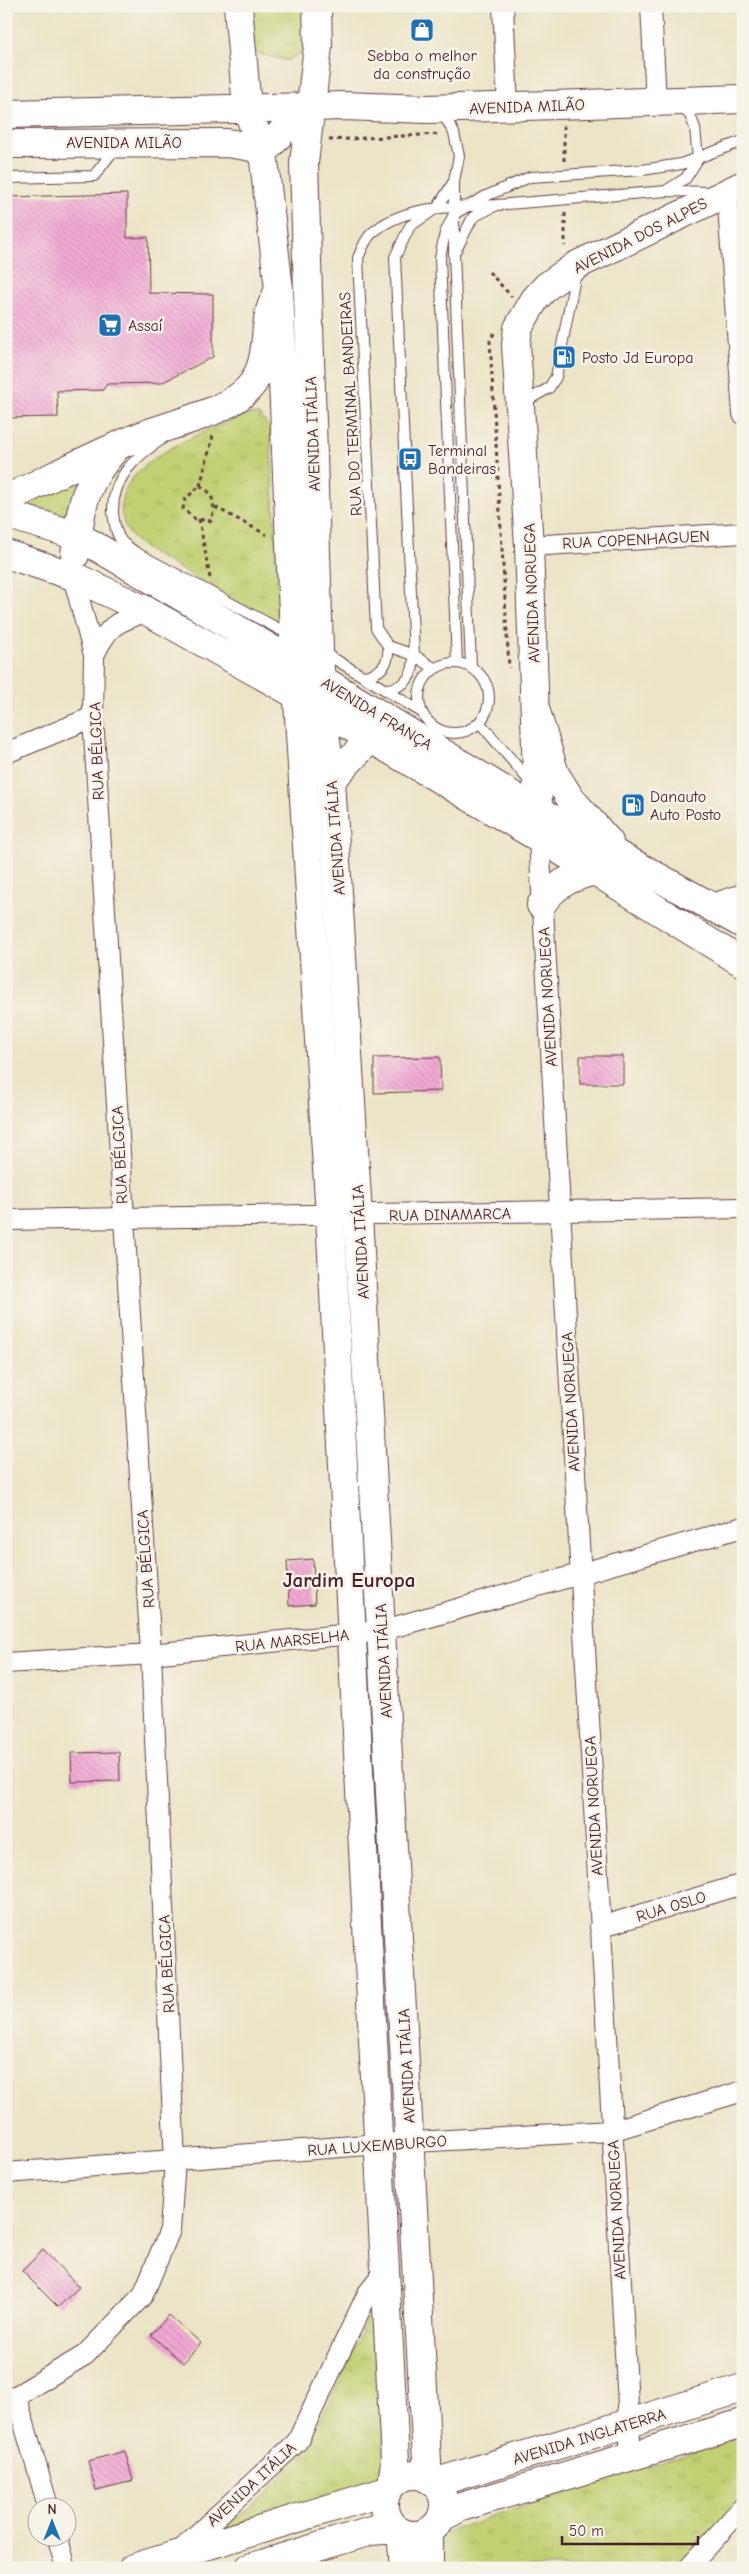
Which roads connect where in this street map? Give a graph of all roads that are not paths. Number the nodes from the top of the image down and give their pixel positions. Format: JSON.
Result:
{"nodes":[{"id":1,"x":238,"y":6,"type":"edge"},
{"id":2,"x":317,"y":6,"type":"edge"},
{"id":3,"x":503,"y":6,"type":"edge"},
{"id":4,"x":651,"y":6,"type":"edge"},
{"id":5,"x":743,"y":99,"type":"edge"},
{"id":6,"x":665,"y":102,"type":"junction"},
{"id":7,"x":508,"y":106,"type":"junction"},
{"id":8,"x":247,"y":108,"type":"junction"},
{"id":9,"x":312,"y":108,"type":"junction"},
{"id":10,"x":427,"y":109,"type":"junction"},
{"id":11,"x":6,"y":114,"type":"edge"},
{"id":12,"x":743,"y":141,"type":"edge"},
{"id":13,"x":121,"y":142,"type":"junction"},
{"id":14,"x":6,"y":144,"type":"edge"},
{"id":15,"x":263,"y":153,"type":"junction"},
{"id":16,"x":698,"y":159,"type":"junction"},
{"id":17,"x":6,"y":178,"type":"edge"},
{"id":18,"x":454,"y":181,"type":"junction"},
{"id":19,"x":735,"y":189,"type":"edge"},
{"id":20,"x":666,"y":191,"type":"junction"},
{"id":21,"x":497,"y":205,"type":"junction"},
{"id":22,"x":468,"y":206,"type":"junction"},
{"id":23,"x":438,"y":207,"type":"junction"},
{"id":24,"x":454,"y":210,"type":"junction"},
{"id":25,"x":454,"y":253,"type":"junction"},
{"id":26,"x":577,"y":265,"type":"junction"},
{"id":27,"x":279,"y":289,"type":"junction"},
{"id":28,"x":516,"y":345,"type":"joint"},
{"id":29,"x":520,"y":404,"type":"junction"},
{"id":30,"x":212,"y":410,"type":"junction"},
{"id":31,"x":743,"y":414,"type":"edge"},
{"id":32,"x":116,"y":447,"type":"junction"},
{"id":33,"x":6,"y":499,"type":"edge"},
{"id":34,"x":6,"y":514,"type":"edge"},
{"id":35,"x":743,"y":533,"type":"edge"},
{"id":36,"x":78,"y":536,"type":"junction"},
{"id":37,"x":529,"y":546,"type":"junction"},
{"id":38,"x":6,"y":554,"type":"edge"},
{"id":39,"x":73,"y":576,"type":"junction"},
{"id":40,"x":147,"y":612,"type":"junction"},
{"id":41,"x":388,"y":646,"type":"junction"},
{"id":42,"x":304,"y":647,"type":"junction"},
{"id":43,"x":94,"y":655,"type":"junction"},
{"id":44,"x":414,"y":655,"type":"junction"},
{"id":45,"x":457,"y":663,"type":"junction"},
{"id":46,"x":471,"y":667,"type":"junction"},
{"id":47,"x":434,"y":668,"type":"junction"},
{"id":48,"x":363,"y":676,"type":"junction"},
{"id":49,"x":321,"y":679,"type":"junction"},
{"id":50,"x":387,"y":689,"type":"junction"},
{"id":51,"x":297,"y":695,"type":"junction"},
{"id":52,"x":535,"y":708,"type":"junction"},
{"id":53,"x":322,"y":710,"type":"junction"},
{"id":54,"x":420,"y":711,"type":"junction"},
{"id":55,"x":93,"y":718,"type":"junction"},
{"id":56,"x":480,"y":723,"type":"junction"},
{"id":57,"x":370,"y":739,"type":"junction"},
{"id":58,"x":6,"y":753,"type":"edge"},
{"id":59,"x":331,"y":780,"type":"junction"},
{"id":60,"x":538,"y":800,"type":"junction"},
{"id":61,"x":539,"y":838,"type":"junction"},
{"id":62,"x":623,"y":858,"type":"junction"},
{"id":63,"x":595,"y":871,"type":"junction"},
{"id":64,"x":743,"y":898,"type":"edge"},
{"id":65,"x":541,"y":906,"type":"junction"},
{"id":66,"x":713,"y":908,"type":"junction"},
{"id":67,"x":743,"y":924,"type":"edge"},
{"id":68,"x":743,"y":964,"type":"edge"},
{"id":69,"x":743,"y":1208,"type":"edge"},
{"id":70,"x":559,"y":1211,"type":"junction"},
{"id":71,"x":358,"y":1215,"type":"junction"},
{"id":72,"x":330,"y":1216,"type":"junction"},
{"id":73,"x":123,"y":1219,"type":"junction"},
{"id":74,"x":6,"y":1220,"type":"edge"},
{"id":75,"x":743,"y":1527,"type":"edge"},
{"id":76,"x":580,"y":1576,"type":"junction"},
{"id":77,"x":382,"y":1631,"type":"junction"},
{"id":78,"x":352,"y":1634,"type":"junction"},
{"id":79,"x":151,"y":1654,"type":"junction"},
{"id":80,"x":6,"y":1663,"type":"edge"},
{"id":81,"x":743,"y":1884,"type":"edge"},
{"id":82,"x":600,"y":1927,"type":"junction"},
{"id":83,"x":743,"y":2091,"type":"edge"},
{"id":84,"x":611,"y":2131,"type":"junction"},
{"id":85,"x":410,"y":2142,"type":"junction"},
{"id":86,"x":379,"y":2144,"type":"junction"},
{"id":87,"x":175,"y":2162,"type":"junction"},
{"id":88,"x":6,"y":2174,"type":"edge"},
{"id":89,"x":385,"y":2272,"type":"junction"},
{"id":90,"x":743,"y":2388,"type":"edge"},
{"id":91,"x":11,"y":2397,"type":"edge"},
{"id":92,"x":743,"y":2423,"type":"edge"},
{"id":93,"x":629,"y":2424,"type":"junction"},
{"id":94,"x":631,"y":2458,"type":"junction"},
{"id":95,"x":431,"y":2481,"type":"junction"},
{"id":96,"x":390,"y":2488,"type":"junction"},
{"id":97,"x":45,"y":2496,"type":"edge"},
{"id":98,"x":743,"y":2507,"type":"edge"},
{"id":99,"x":436,"y":2524,"type":"junction"},
{"id":100,"x":398,"y":2531,"type":"junction"},
{"id":101,"x":60,"y":2546,"type":"edge"},
{"id":102,"x":175,"y":2555,"type":"junction"},
{"id":103,"x":66,"y":2568,"type":"edge"},
{"id":104,"x":133,"y":2568,"type":"edge"},
{"id":105,"x":249,"y":2568,"type":"edge"},
{"id":106,"x":404,"y":2568,"type":"edge"},
{"id":107,"x":429,"y":2568,"type":"edge"},
{"id":108,"x":688,"y":2568,"type":"edge"}],
"edges":[{"from":1,"to":8,"type":"main road","name":"AVENIDA ITÁLIA"},
{"from":2,"to":9,"type":"main road","name":"AVENIDA ITÁLIA"},
{"from":3,"to":7,"type":"street"},
{"from":4,"to":6,"type":"street"},
{"from":5,"to":6,"type":"main road","name":"AVENIDA MILÃO"},
{"from":6,"to":7,"type":"main road","name":"AVENIDA MILÃO"},
{"from":6,"to":16,"type":"lane"},
{"from":7,"to":10,"type":"main road","name":"AVENIDA MILÃO"},
{"from":8,"to":9,"type":"main road","name":"AVENIDA MILÃO"},
{"from":8,"to":11,"type":"main road","name":"AVENIDA MILÃO"},
{"from":8,"to":15,"type":"main road","name":"AVENIDA ITÁLIA"},
{"from":9,"to":10,"type":"main road","name":"AVENIDA MILÃO"},
{"from":9,"to":15,"type":"main road"},
{"from":9,"to":42,"type":"main road","name":"AVENIDA ITÁLIA"},
{"from":10,"to":18,"type":"lane","name":"RUA DO TERMINAL BANDEIRAS"},
{"from":12,"to":16,"type":"lane"},
{"from":13,"to":14,"type":"main road","name":"AVENIDA MILÃO"},
{"from":13,"to":15,"type":"main road","name":"AVENIDA MILÃO"},
{"from":13,"to":17,"type":"lane"},
{"from":15,"to":27,"type":"main road","name":"AVENIDA ITÁLIA"},
{"from":16,"to":20,"type":"lane","name":"RUA DO TERMINAL BANDEIRAS"},
{"from":16,"to":22,"type":"lane","name":"RUA DO TERMINAL BANDEIRAS"},
{"from":18,"to":23,"type":"lane","name":"RUA DO TERMINAL BANDEIRAS"},
{"from":18,"to":24,"type":"lane","name":"RUA DO TERMINAL BANDEIRAS"},
{"from":19,"to":20,"type":"lane","name":"RUA DO TERMINAL BANDEIRAS"},
{"from":19,"to":26,"type":"main road","name":"AVENIDA DOS ALPES"},
{"from":19,"to":31,"type":"street"},
{"from":20,"to":21,"type":"lane","name":"RUA DO TERMINAL BANDEIRAS"},
{"from":21,"to":22,"type":"lane","name":"RUA DO TERMINAL BANDEIRAS"},
{"from":21,"to":25,"type":"lane","name":"RUA DO TERMINAL BANDEIRAS"},
{"from":22,"to":24,"type":"lane","name":"RUA DO TERMINAL BANDEIRAS"},
{"from":23,"to":24,"type":"lane","name":"RUA DO TERMINAL BANDEIRAS"},
{"from":23,"to":41,"type":"lane","name":"RUA DO TERMINAL BANDEIRAS"},
{"from":23,"to":44,"type":"lane","name":"RUA DO TERMINAL BANDEIRAS"},
{"from":24,"to":25,"type":"lane","name":"RUA DO TERMINAL BANDEIRAS"},
{"from":24,"to":45,"type":"lane","name":"RUA DO TERMINAL BANDEIRAS"},
{"from":25,"to":46,"type":"lane","name":"RUA DO TERMINAL BANDEIRAS"},
{"from":26,"to":28,"type":"main road","name":"AVENIDA DOS ALPES"},
{"from":26,"to":29,"type":"lane"},
{"from":27,"to":30,"type":"main road"},
{"from":27,"to":42,"type":"main road","name":"AVENIDA ITÁLIA"},
{"from":28,"to":29,"type":"main road","name":"AVENIDA NORUEGA"},
{"from":29,"to":37,"type":"main road","name":"AVENIDA NORUEGA"},
{"from":30,"to":32,"type":"main road"},
{"from":30,"to":42,"type":"lane"},
{"from":32,"to":33,"type":"main road"},
{"from":32,"to":36,"type":"main road"},
{"from":34,"to":36,"type":"main road","name":"AVENIDA FRANÇA"},
{"from":35,"to":37,"type":"street","name":"RUA COPENHAGUEN"},
{"from":36,"to":39,"type":"main road"},
{"from":36,"to":42,"type":"main road","name":"AVENIDA FRANÇA"},
{"from":37,"to":52,"type":"main road","name":"AVENIDA NORUEGA"},
{"from":38,"to":39,"type":"main road"},
{"from":39,"to":40,"type":"main road","name":"AVENIDA FRANÇA"},
{"from":39,"to":43,"type":"street","name":"RUA BÉLGICA"},
{"from":40,"to":43,"type":"street","name":"RUA BÉLGICA"},
{"from":40,"to":51,"type":"main road","name":"AVENIDA FRANÇA"},
{"from":41,"to":44,"type":"lane"},
{"from":41,"to":48,"type":"lane"},
{"from":42,"to":48,"type":"lane"},
{"from":42,"to":49,"type":"main road","name":"AVENIDA FRANÇA"},
{"from":42,"to":51,"type":"main road","name":"AVENIDA ITÁLIA"},
{"from":43,"to":55,"type":"street","name":"RUA BÉLGICA"},
{"from":44,"to":47,"type":"lane"},
{"from":44,"to":50,"type":"lane","name":"RUA DO TERMINAL BANDEIRAS"},
{"from":45,"to":46,"type":"lane"},
{"from":45,"to":47,"type":"lane"},
{"from":46,"to":56,"type":"lane"},
{"from":47,"to":54,"type":"lane"},
{"from":48,"to":50,"type":"lane"},
{"from":49,"to":53,"type":"main road","name":"AVENIDA ITÁLIA"},
{"from":49,"to":60,"type":"main road","name":"AVENIDA FRANÇA"},
{"from":50,"to":54,"type":"lane"},
{"from":51,"to":53,"type":"main road","name":"AVENIDA FRANÇA"},
{"from":51,"to":72,"type":"main road","name":"AVENIDA ITÁLIA"},
{"from":52,"to":60,"type":"main road","name":"AVENIDA NORUEGA"},
{"from":52,"to":62,"type":"main road"},
{"from":53,"to":57,"type":"main road","name":"AVENIDA FRANÇA"},
{"from":53,"to":59,"type":"main road","name":"AVENIDA ITÁLIA"},
{"from":54,"to":56,"type":"lane"},
{"from":55,"to":58,"type":"street"},
{"from":55,"to":73,"type":"street","name":"RUA BÉLGICA"},
{"from":56,"to":60,"type":"lane"},
{"from":57,"to":59,"type":"main road"},
{"from":57,"to":61,"type":"main road","name":"AVENIDA FRANÇA"},
{"from":59,"to":71,"type":"main road","name":"AVENIDA ITÁLIA"},
{"from":60,"to":61,"type":"main road","name":"AVENIDA NORUEGA"},
{"from":60,"to":62,"type":"main road","name":"AVENIDA FRANÇA"},
{"from":61,"to":63,"type":"main road","name":"AVENIDA FRANÇA"},
{"from":61,"to":65,"type":"street","name":"AVENIDA NORUEGA"},
{"from":62,"to":66,"type":"main road","name":"AVENIDA FRANÇA"},
{"from":63,"to":65,"type":"main road"},
{"from":63,"to":68,"type":"main road","name":"AVENIDA FRANÇA"},
{"from":64,"to":66,"type":"main road"},
{"from":65,"to":70,"type":"street","name":"AVENIDA NORUEGA"},
{"from":66,"to":67,"type":"main road","name":"AVENIDA FRANÇA"},
{"from":69,"to":70,"type":"street","name":"RUA DINAMARCA"},
{"from":70,"to":71,"type":"street","name":"RUA DINAMARCA"},
{"from":70,"to":76,"type":"street","name":"AVENIDA NORUEGA"},
{"from":71,"to":72,"type":"street","name":"RUA DINAMARCA"},
{"from":71,"to":77,"type":"main road","name":"AVENIDA ITÁLIA"},
{"from":72,"to":73,"type":"street","name":"RUA DINAMARCA"},
{"from":72,"to":78,"type":"main road","name":"AVENIDA ITÁLIA"},
{"from":73,"to":74,"type":"street","name":"RUA DINAMARCA"},
{"from":73,"to":79,"type":"street","name":"RUA BÉLGICA"},
{"from":75,"to":76,"type":"street","name":"RUA MARSELHA"},
{"from":76,"to":77,"type":"street","name":"RUA MARSELHA"},
{"from":76,"to":82,"type":"street","name":"AVENIDA NORUEGA"},
{"from":77,"to":78,"type":"street","name":"RUA MARSELHA"},
{"from":77,"to":85,"type":"main road","name":"AVENIDA ITÁLIA"},
{"from":78,"to":79,"type":"street","name":"RUA MARSELHA"},
{"from":78,"to":86,"type":"main road","name":"AVENIDA ITÁLIA"},
{"from":79,"to":80,"type":"street","name":"RUA MARSELHA"},
{"from":79,"to":87,"type":"street","name":"RUA BÉLGICA"},
{"from":81,"to":82,"type":"street","name":"RUA OSLO"},
{"from":82,"to":84,"type":"street","name":"AVENIDA NORUEGA"},
{"from":83,"to":84,"type":"street","name":"RUA LUXEMBURGO"},
{"from":84,"to":85,"type":"street","name":"RUA LUXEMBURGO"},
{"from":84,"to":93,"type":"street","name":"AVENIDA NORUEGA"},
{"from":85,"to":86,"type":"street","name":"RUA LUXEMBURGO"},
{"from":85,"to":95,"type":"main road","name":"AVENIDA ITÁLIA"},
{"from":86,"to":87,"type":"street","name":"RUA LUXEMBURGO"},
{"from":86,"to":89,"type":"main road","name":"AVENIDA ITÁLIA"},
{"from":87,"to":88,"type":"street","name":"RUA LUXEMBURGO"},
{"from":87,"to":91,"type":"street","name":"RUA BÉLGICA"},
{"from":89,"to":96,"type":"main road","name":"AVENIDA ITÁLIA"},
{"from":89,"to":102,"type":"street","name":"AVENIDA ITÁLIA"},
{"from":90,"to":93,"type":"main road","name":"AVENIDA INGLATERRA"},
{"from":91,"to":97,"type":"street"},
{"from":92,"to":94,"type":"main road","name":"AVENIDA INGLATERRA"},
{"from":93,"to":94,"type":"street","name":"AVENIDA NORUEGA"},
{"from":93,"to":95,"type":"main road","name":"AVENIDA INGLATERRA"},
{"from":94,"to":99,"type":"main road","name":"AVENIDA INGLATERRA"},
{"from":95,"to":96,"type":"main road"},
{"from":95,"to":99,"type":"main road"},
{"from":96,"to":100,"type":"main road"},
{"from":96,"to":102,"type":"main road"},
{"from":98,"to":108,"type":"street"},
{"from":99,"to":100,"type":"main road"},
{"from":99,"to":107,"type":"main road"},
{"from":100,"to":105,"type":"main road"},
{"from":100,"to":106,"type":"main road"},
{"from":101,"to":103,"type":"street"},
{"from":102,"to":104,"type":"main road"}]}
